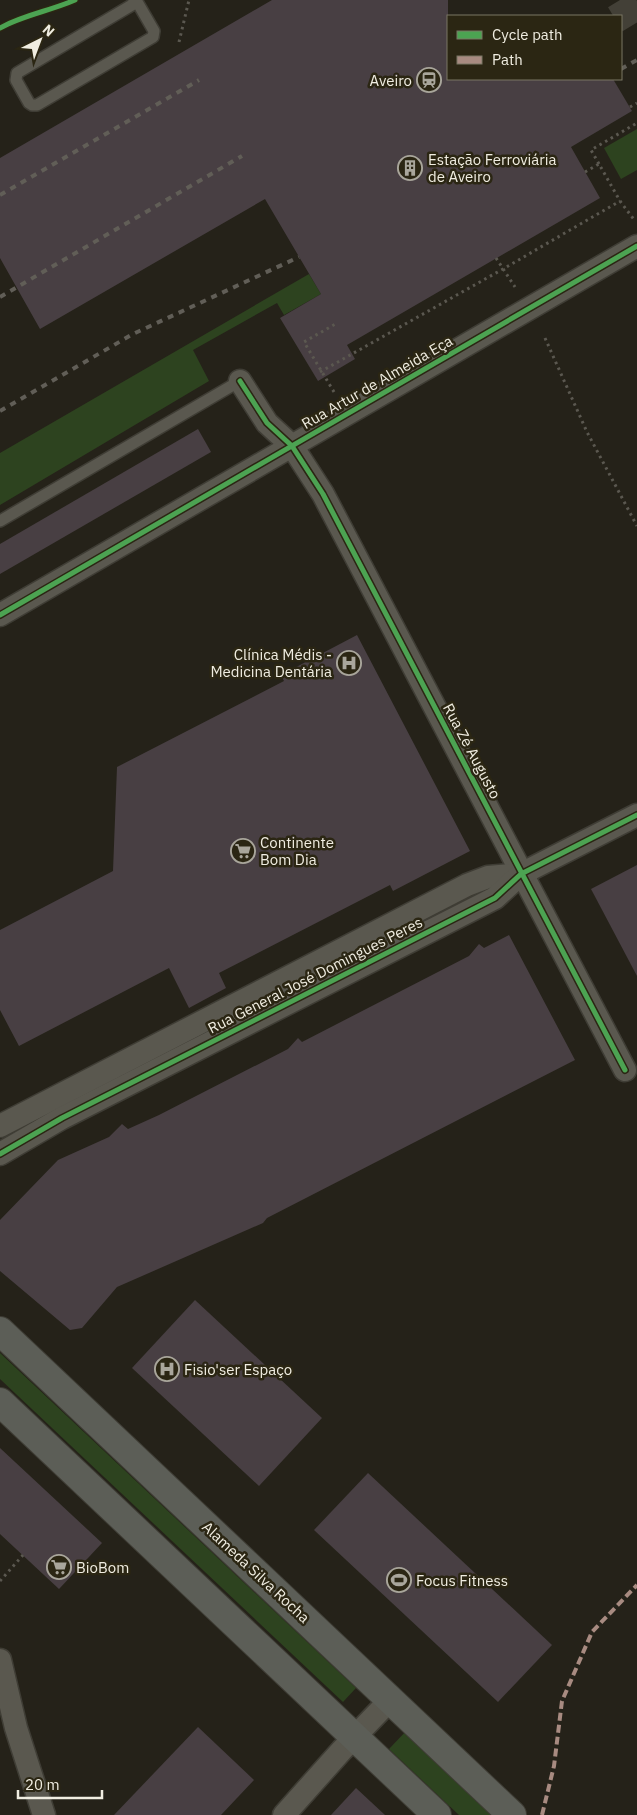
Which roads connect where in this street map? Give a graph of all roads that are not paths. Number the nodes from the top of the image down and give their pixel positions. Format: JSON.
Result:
{"nodes":[{"id":1,"x":136,"y":0,"type":"edge"},
{"id":2,"x":637,"y":246,"type":"edge"},
{"id":3,"x":240,"y":381,"type":"joint"},
{"id":4,"x":292,"y":446,"type":"junction"},
{"id":5,"x":0,"y":521,"type":"edge"},
{"id":6,"x":0,"y":615,"type":"edge"},
{"id":7,"x":637,"y":815,"type":"edge"},
{"id":8,"x":521,"y":874,"type":"junction"},
{"id":9,"x":625,"y":1070,"type":"dead end"},
{"id":10,"x":0,"y":1126,"type":"edge"},
{"id":11,"x":0,"y":1154,"type":"edge"},
{"id":12,"x":0,"y":1331,"type":"edge"},
{"id":13,"x":0,"y":1402,"type":"edge"},
{"id":14,"x":0,"y":1660,"type":"edge"},
{"id":15,"x":391,"y":1699,"type":"junction"},
{"id":16,"x":8,"y":1732,"type":"edge"},
{"id":17,"x":354,"y":1737,"type":"junction"},
{"id":18,"x":44,"y":1815,"type":"edge"},
{"id":19,"x":284,"y":1815,"type":"edge"},
{"id":20,"x":437,"y":1815,"type":"edge"},
{"id":21,"x":512,"y":1815,"type":"edge"}],
"edges":[{"from":1,"to":1,"type":"lane"},
{"from":2,"to":4,"type":"street","name":"Rua Artur de Almeida Eça"},
{"from":3,"to":4,"type":"street","name":"Rua Zé Augusto"},
{"from":3,"to":5,"type":"lane"},
{"from":4,"to":6,"type":"street","name":"Rua Artur de Almeida Eça"},
{"from":4,"to":8,"type":"street","name":"Rua Zé Augusto"},
{"from":7,"to":8,"type":"street","name":"Rua General José Domingues Peres"},
{"from":8,"to":9,"type":"street","name":"Rua Zé Augusto"},
{"from":8,"to":10,"type":"street","name":"Rua General José Domingues Peres"},
{"from":8,"to":11,"type":"street","name":"Rua General José Domingues Peres"},
{"from":12,"to":15,"type":"main road","name":"Alameda Silva Rocha"},
{"from":13,"to":17,"type":"main road"},
{"from":14,"to":16,"type":"street"},
{"from":15,"to":17,"type":"street"},
{"from":15,"to":21,"type":"main road","name":"Alameda Silva Rocha"},
{"from":16,"to":18,"type":"street"},
{"from":17,"to":19,"type":"street"},
{"from":17,"to":20,"type":"main road"}]}
